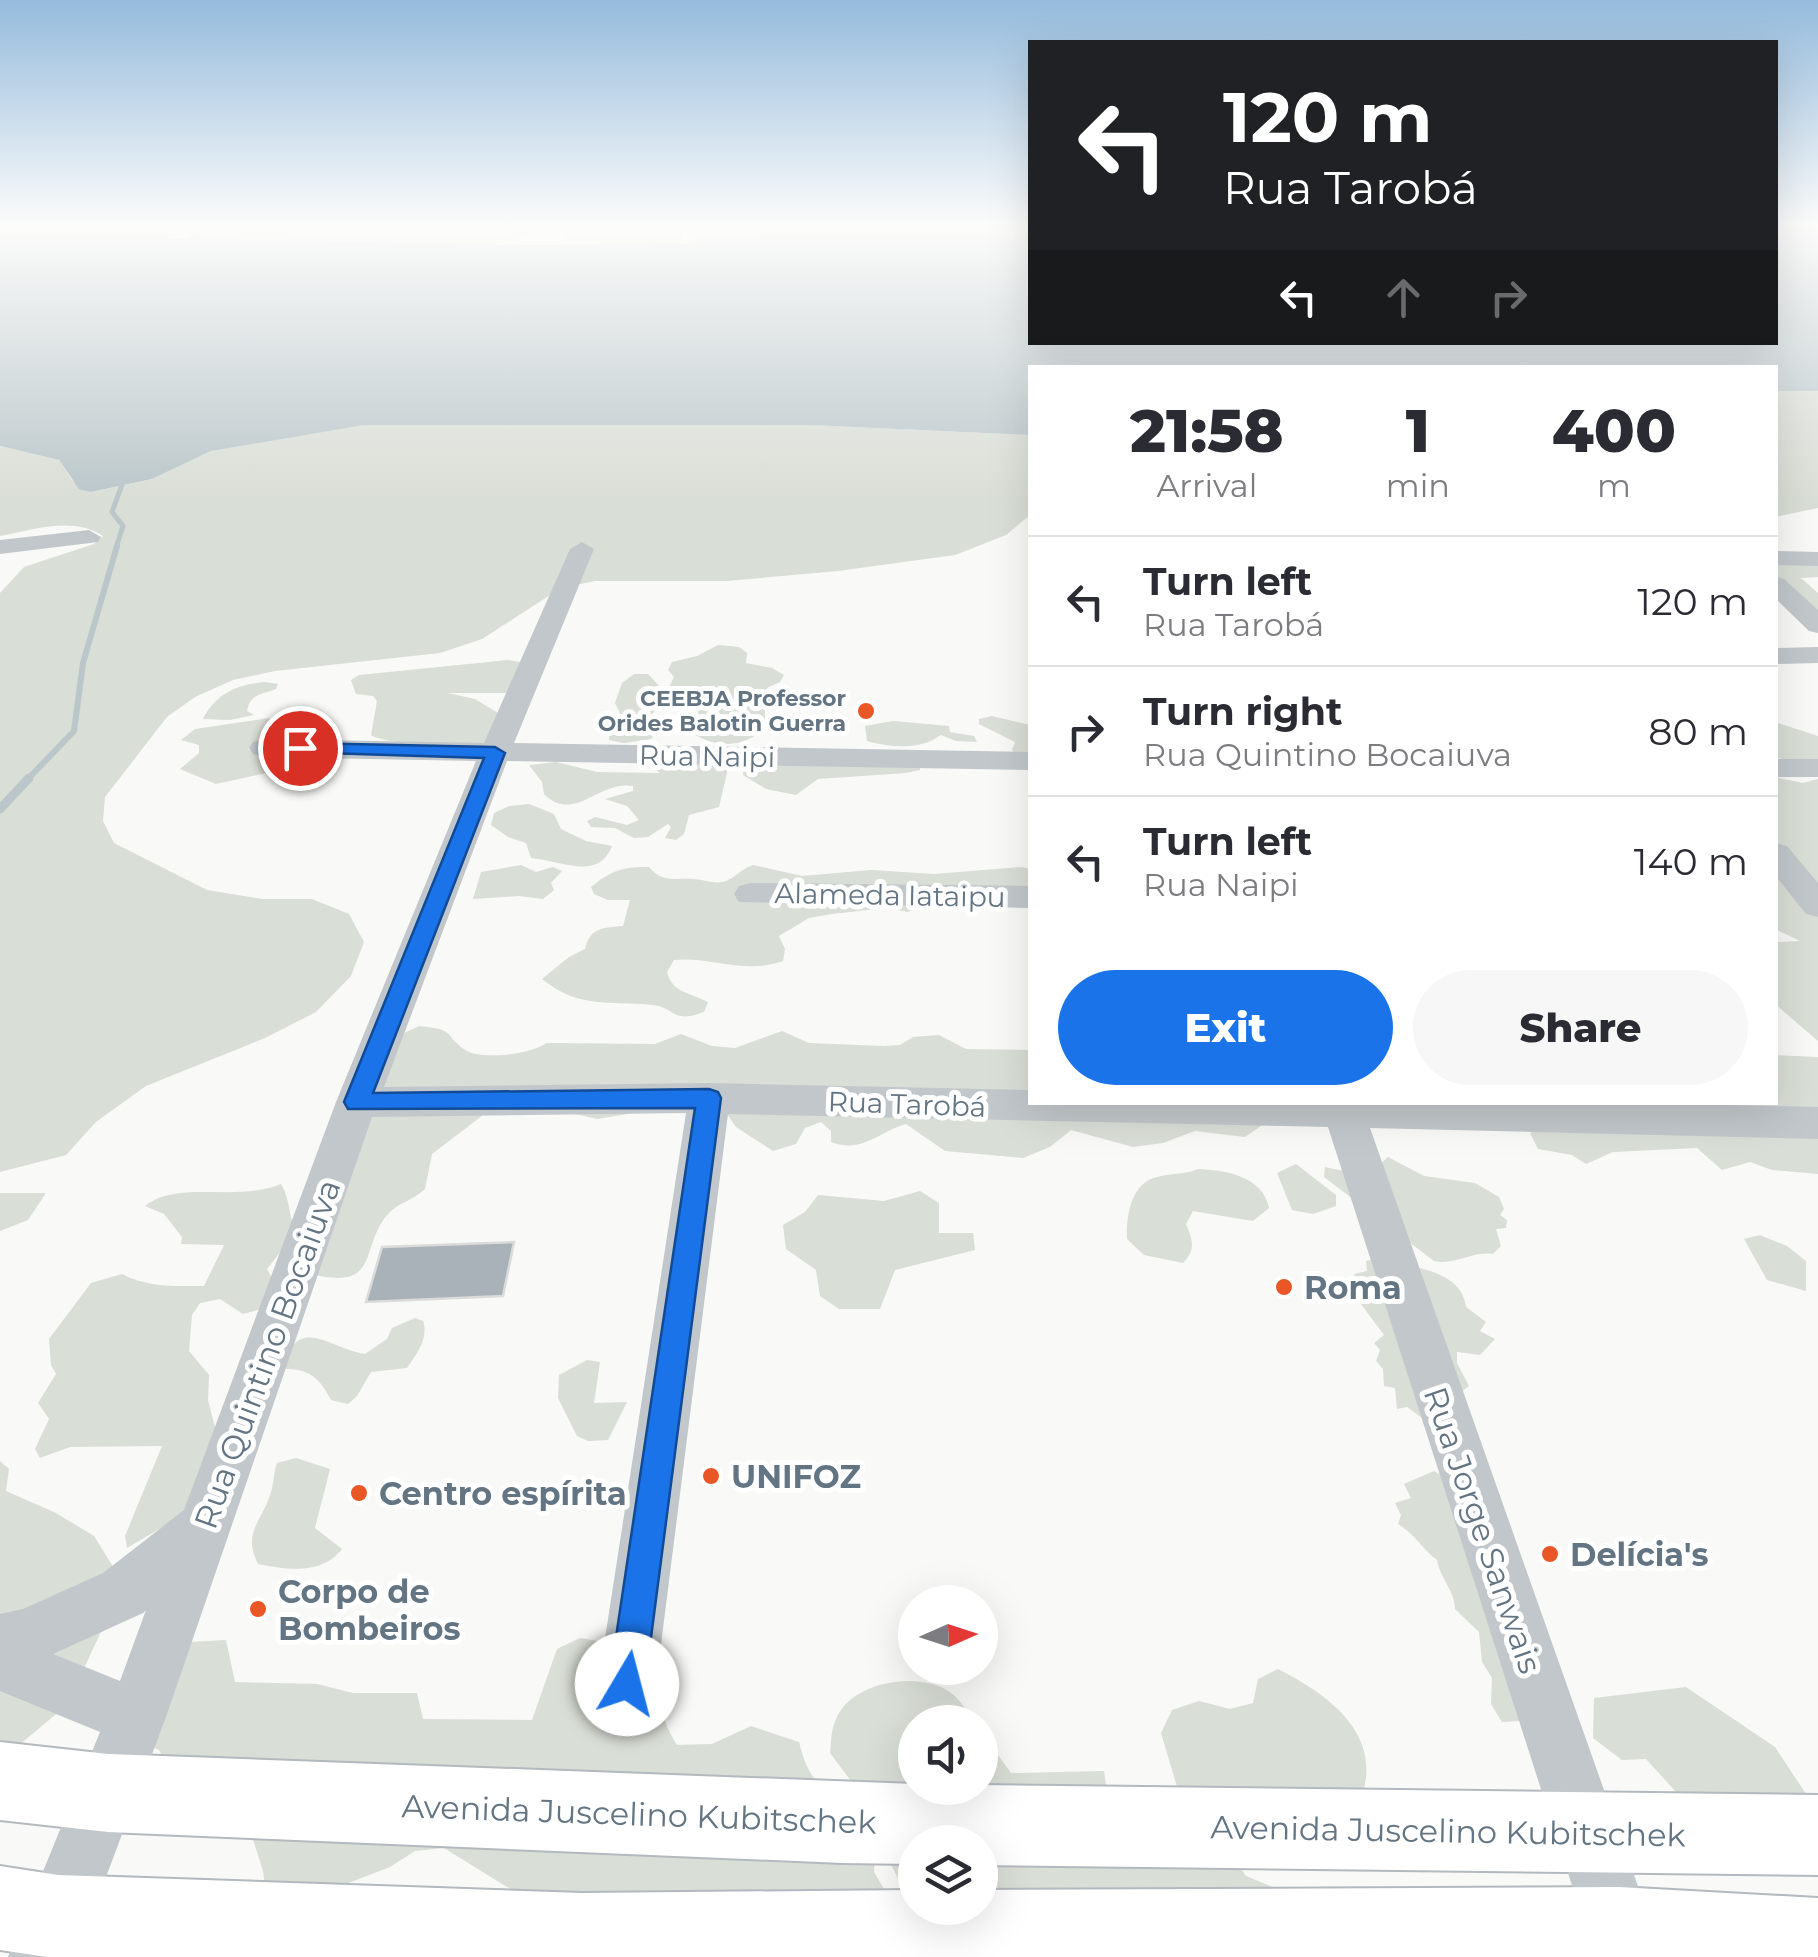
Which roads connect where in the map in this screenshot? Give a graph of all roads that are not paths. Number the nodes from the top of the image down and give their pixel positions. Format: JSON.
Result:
{"nodes":[{"id":1,"x":89,"y":537,"type":"dead end"},
{"id":2,"x":0,"y":547,"type":"edge"},
{"id":3,"x":582,"y":549,"type":"dead end"},
{"id":4,"x":1778,"y":558,"type":"edge"},
{"id":5,"x":1818,"y":559,"type":"edge"},
{"id":6,"x":1778,"y":587,"type":"edge"},
{"id":7,"x":1818,"y":625,"type":"edge"},
{"id":8,"x":1818,"y":655,"type":"edge"},
{"id":9,"x":1778,"y":656,"type":"edge"},
{"id":10,"x":264,"y":748,"type":"dead end"},
{"id":11,"x":495,"y":753,"type":"junction"},
{"id":12,"x":1028,"y":761,"type":"edge"},
{"id":13,"x":1778,"y":768,"type":"edge"},
{"id":14,"x":1818,"y":768,"type":"edge"},
{"id":15,"x":1778,"y":857,"type":"edge"},
{"id":16,"x":751,"y":894,"type":"dead end"},
{"id":17,"x":1028,"y":897,"type":"edge"},
{"id":18,"x":1818,"y":906,"type":"edge"},
{"id":19,"x":709,"y":1098,"type":"junction"},
{"id":20,"x":357,"y":1102,"type":"junction"},
{"id":21,"x":1028,"y":1104,"type":"edge"},
{"id":22,"x":1112,"y":1105,"type":"edge"},
{"id":23,"x":1342,"y":1109,"type":"edge"},
{"id":24,"x":1818,"y":1123,"type":"edge"},
{"id":25,"x":206,"y":1527,"type":"junction"},
{"id":26,"x":0,"y":1643,"type":"edge"},
{"id":27,"x":0,"y":1662,"type":"edge"},
{"id":28,"x":627,"y":1684,"type":"dead end"},
{"id":29,"x":136,"y":1718,"type":"junction"},
{"id":30,"x":0,"y":1781,"type":"edge"},
{"id":31,"x":108,"y":1793,"type":"junction"},
{"id":32,"x":1584,"y":1830,"type":"junction"},
{"id":33,"x":1818,"y":1835,"type":"edge"},
{"id":34,"x":34,"y":1927,"type":"edge"},
{"id":35,"x":1818,"y":1940,"type":"edge"},
{"id":36,"x":1624,"y":1943,"type":"edge"},
{"id":37,"x":580,"y":1946,"type":"edge"}],
"edges":[{"from":1,"to":2,"type":"street"},
{"from":3,"to":11,"type":"street","name":"Rua Quintino Bocaiuva"},
{"from":4,"to":5,"type":"street"},
{"from":6,"to":7,"type":"street"},
{"from":8,"to":9,"type":"street"},
{"from":10,"to":11,"type":"street","name":"Rua Naipi"},
{"from":11,"to":12,"type":"street","name":"Rua Naipi"},
{"from":11,"to":20,"type":"street","name":"Rua Quintino Bocaiuva"},
{"from":13,"to":14,"type":"street"},
{"from":15,"to":18,"type":"street"},
{"from":16,"to":17,"type":"street","name":"Alameda Iataipu"},
{"from":19,"to":20,"type":"street","name":"Rua Tarobá"},
{"from":19,"to":21,"type":"street","name":"Rua Tarobá"},
{"from":19,"to":28,"type":"street"},
{"from":20,"to":25,"type":"street","name":"Rua Quintino Bocaiuva"},
{"from":22,"to":23,"type":"street","name":"Rua Tarobá"},
{"from":23,"to":24,"type":"street","name":"Rua Tarobá"},
{"from":23,"to":32,"type":"street","name":"Rua Jorge Sanwais"},
{"from":25,"to":26,"type":"street"},
{"from":25,"to":29,"type":"street","name":"Rua Quintino Bocaiuva"},
{"from":27,"to":29,"type":"street"},
{"from":29,"to":31,"type":"street","name":"Rua Quintino Bocaiuva"},
{"from":30,"to":31,"type":"main road","name":"Avenida Juscelino Kubitschek"},
{"from":31,"to":32,"type":"main road","name":"Avenida Juscelino Kubitschek"},
{"from":31,"to":34,"type":"street","name":"Rua Quintino Bocaiuva"},
{"from":32,"to":33,"type":"main road","name":"Avenida Juscelino Kubitschek"},
{"from":32,"to":36,"type":"street","name":"Rua Jorge Sanwais"},
{"from":34,"to":37,"type":"main road"},
{"from":35,"to":36,"type":"main road"},
{"from":36,"to":37,"type":"main road"}]}
